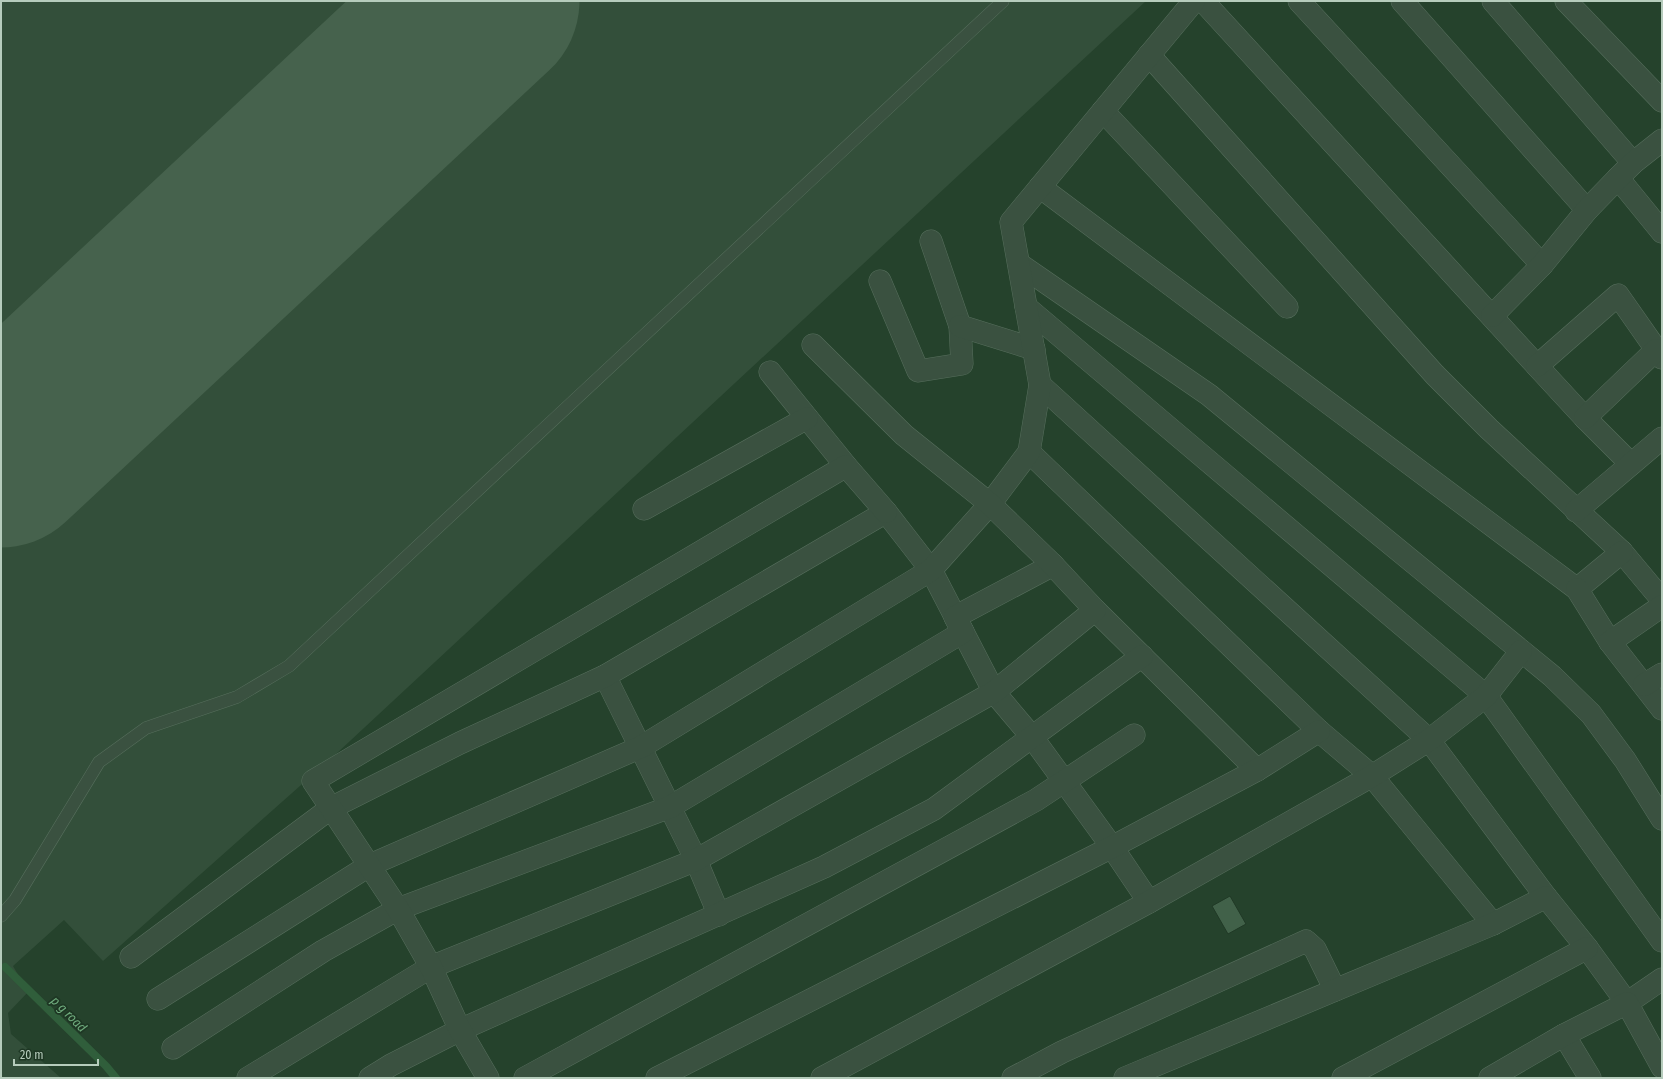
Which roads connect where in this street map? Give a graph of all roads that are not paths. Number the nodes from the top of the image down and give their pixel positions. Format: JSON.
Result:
{"nodes":[{"id":1,"x":1003,"y":1,"type":"edge"},
{"id":2,"x":1194,"y":1,"type":"edge"},
{"id":3,"x":1203,"y":1,"type":"edge"},
{"id":4,"x":1299,"y":1,"type":"edge"},
{"id":5,"x":1402,"y":1,"type":"edge"},
{"id":6,"x":1493,"y":1,"type":"edge"},
{"id":7,"x":1566,"y":1,"type":"edge"},
{"id":8,"x":1149,"y":56,"type":"junction"},
{"id":9,"x":1662,"y":101,"type":"edge"},
{"id":10,"x":1103,"y":111,"type":"junction"},
{"id":11,"x":1662,"y":140,"type":"edge"},
{"id":12,"x":1625,"y":170,"type":"junction"},
{"id":13,"x":1040,"y":187,"type":"junction"},
{"id":14,"x":1587,"y":210,"type":"junction"},
{"id":15,"x":1662,"y":232,"type":"edge"},
{"id":16,"x":931,"y":241,"type":"dead end"},
{"id":17,"x":1019,"y":264,"type":"junction"},
{"id":18,"x":1542,"y":265,"type":"junction"},
{"id":19,"x":880,"y":281,"type":"dead end"},
{"id":20,"x":1026,"y":307,"type":"junction"},
{"id":21,"x":1287,"y":307,"type":"dead end"},
{"id":22,"x":1492,"y":316,"type":"junction"},
{"id":23,"x":960,"y":326,"type":"junction"},
{"id":24,"x":813,"y":345,"type":"dead end"},
{"id":25,"x":1034,"y":349,"type":"junction"},
{"id":26,"x":1659,"y":354,"type":"edge"},
{"id":27,"x":1537,"y":366,"type":"junction"},
{"id":28,"x":770,"y":372,"type":"dead end"},
{"id":29,"x":1040,"y":385,"type":"junction"},
{"id":30,"x":807,"y":418,"type":"junction"},
{"id":31,"x":1585,"y":418,"type":"junction"},
{"id":32,"x":1662,"y":438,"type":"edge"},
{"id":33,"x":1029,"y":452,"type":"junction"},
{"id":34,"x":1631,"y":464,"type":"junction"},
{"id":35,"x":846,"y":466,"type":"junction"},
{"id":36,"x":990,"y":504,"type":"junction"},
{"id":37,"x":644,"y":509,"type":"dead end"},
{"id":38,"x":1576,"y":511,"type":"junction"},
{"id":39,"x":886,"y":512,"type":"junction"},
{"id":40,"x":1622,"y":552,"type":"junction"},
{"id":41,"x":1053,"y":565,"type":"junction"},
{"id":42,"x":931,"y":570,"type":"junction"},
{"id":43,"x":1577,"y":589,"type":"junction"},
{"id":44,"x":1662,"y":600,"type":"edge"},
{"id":45,"x":1662,"y":606,"type":"edge"},
{"id":46,"x":1095,"y":610,"type":"junction"},
{"id":47,"x":955,"y":617,"type":"junction"},
{"id":48,"x":1610,"y":642,"type":"junction"},
{"id":49,"x":1521,"y":651,"type":"junction"},
{"id":50,"x":1142,"y":656,"type":"junction"},
{"id":51,"x":1662,"y":674,"type":"edge"},
{"id":52,"x":605,"y":676,"type":"junction"},
{"id":53,"x":1644,"y":685,"type":"junction"},
{"id":54,"x":994,"y":692,"type":"junction"},
{"id":55,"x":1486,"y":696,"type":"junction"},
{"id":56,"x":1662,"y":709,"type":"edge"},
{"id":57,"x":1319,"y":732,"type":"junction"},
{"id":58,"x":1134,"y":735,"type":"dead end"},
{"id":59,"x":1032,"y":737,"type":"junction"},
{"id":60,"x":1429,"y":740,"type":"junction"},
{"id":61,"x":641,"y":747,"type":"junction"},
{"id":62,"x":1257,"y":770,"type":"junction"},
{"id":63,"x":1372,"y":776,"type":"junction"},
{"id":64,"x":1064,"y":781,"type":"junction"},
{"id":65,"x":1656,"y":795,"type":"edge"},
{"id":66,"x":670,"y":807,"type":"junction"},
{"id":67,"x":331,"y":808,"type":"junction"},
{"id":68,"x":1662,"y":819,"type":"edge"},
{"id":69,"x":1112,"y":847,"type":"junction"},
{"id":70,"x":696,"y":860,"type":"junction"},
{"id":71,"x":370,"y":865,"type":"junction"},
{"id":72,"x":1546,"y":897,"type":"junction"},
{"id":73,"x":1149,"y":902,"type":"junction"},
{"id":74,"x":398,"y":909,"type":"junction"},
{"id":75,"x":719,"y":915,"type":"junction"},
{"id":76,"x":1,"y":916,"type":"edge"},
{"id":77,"x":1493,"y":924,"type":"junction"},
{"id":78,"x":1662,"y":941,"type":"edge"},
{"id":79,"x":1586,"y":948,"type":"junction"},
{"id":80,"x":131,"y":957,"type":"dead end"},
{"id":81,"x":431,"y":967,"type":"junction"},
{"id":82,"x":1662,"y":979,"type":"edge"},
{"id":83,"x":1335,"y":990,"type":"junction"},
{"id":84,"x":158,"y":999,"type":"dead end"},
{"id":85,"x":1626,"y":1003,"type":"junction"},
{"id":86,"x":460,"y":1030,"type":"junction"},
{"id":87,"x":1564,"y":1035,"type":"junction"},
{"id":88,"x":173,"y":1048,"type":"dead end"},
{"id":89,"x":1662,"y":1067,"type":"edge"},
{"id":90,"x":248,"y":1078,"type":"edge"},
{"id":91,"x":370,"y":1078,"type":"edge"},
{"id":92,"x":488,"y":1078,"type":"edge"},
{"id":93,"x":525,"y":1078,"type":"edge"},
{"id":94,"x":657,"y":1078,"type":"edge"},
{"id":95,"x":822,"y":1078,"type":"edge"},
{"id":96,"x":1013,"y":1078,"type":"edge"},
{"id":97,"x":1125,"y":1078,"type":"edge"},
{"id":98,"x":1343,"y":1078,"type":"edge"},
{"id":99,"x":1490,"y":1078,"type":"edge"},
{"id":100,"x":1590,"y":1078,"type":"edge"}],
"edges":[{"from":1,"to":76,"type":"lane"},
{"from":2,"to":8,"type":"street"},
{"from":3,"to":22,"type":"street"},
{"from":4,"to":18,"type":"street"},
{"from":5,"to":14,"type":"street"},
{"from":6,"to":12,"type":"street"},
{"from":7,"to":9,"type":"street"},
{"from":8,"to":10,"type":"street"},
{"from":8,"to":38,"type":"street"},
{"from":10,"to":13,"type":"street"},
{"from":10,"to":21,"type":"street"},
{"from":11,"to":12,"type":"street"},
{"from":12,"to":14,"type":"street"},
{"from":12,"to":15,"type":"street"},
{"from":13,"to":17,"type":"street"},
{"from":13,"to":43,"type":"street"},
{"from":14,"to":18,"type":"street"},
{"from":16,"to":23,"type":"street"},
{"from":17,"to":20,"type":"street"},
{"from":17,"to":49,"type":"street"},
{"from":18,"to":22,"type":"street"},
{"from":19,"to":23,"type":"street"},
{"from":20,"to":25,"type":"street"},
{"from":20,"to":55,"type":"street"},
{"from":22,"to":27,"type":"street"},
{"from":23,"to":25,"type":"street"},
{"from":24,"to":36,"type":"street"},
{"from":25,"to":29,"type":"street"},
{"from":26,"to":27,"type":"street"},
{"from":26,"to":31,"type":"street"},
{"from":27,"to":31,"type":"street"},
{"from":28,"to":30,"type":"street"},
{"from":29,"to":33,"type":"street"},
{"from":29,"to":60,"type":"street"},
{"from":30,"to":35,"type":"street"},
{"from":30,"to":37,"type":"street"},
{"from":31,"to":34,"type":"street"},
{"from":32,"to":34,"type":"street"},
{"from":33,"to":36,"type":"street"},
{"from":33,"to":57,"type":"street"},
{"from":34,"to":38,"type":"street"},
{"from":35,"to":39,"type":"street"},
{"from":35,"to":67,"type":"street"},
{"from":36,"to":41,"type":"street"},
{"from":36,"to":42,"type":"street"},
{"from":38,"to":40,"type":"street"},
{"from":39,"to":42,"type":"street"},
{"from":39,"to":52,"type":"street"},
{"from":40,"to":43,"type":"street"},
{"from":40,"to":44,"type":"street"},
{"from":41,"to":46,"type":"street"},
{"from":41,"to":47,"type":"street"},
{"from":42,"to":47,"type":"street"},
{"from":42,"to":61,"type":"street"},
{"from":43,"to":48,"type":"street"},
{"from":45,"to":48,"type":"street"},
{"from":46,"to":50,"type":"street"},
{"from":46,"to":54,"type":"street"},
{"from":47,"to":54,"type":"street"},
{"from":47,"to":66,"type":"street"},
{"from":48,"to":53,"type":"street"},
{"from":49,"to":55,"type":"street"},
{"from":49,"to":65,"type":"street"},
{"from":50,"to":59,"type":"street"},
{"from":50,"to":62,"type":"street"},
{"from":51,"to":53,"type":"street"},
{"from":52,"to":61,"type":"street"},
{"from":52,"to":67,"type":"street"},
{"from":53,"to":56,"type":"street"},
{"from":54,"to":59,"type":"street"},
{"from":54,"to":70,"type":"street"},
{"from":55,"to":60,"type":"street"},
{"from":55,"to":78,"type":"street"},
{"from":57,"to":62,"type":"street"},
{"from":57,"to":63,"type":"street"},
{"from":58,"to":64,"type":"street"},
{"from":59,"to":64,"type":"street"},
{"from":59,"to":75,"type":"street"},
{"from":60,"to":63,"type":"street"},
{"from":60,"to":72,"type":"street"},
{"from":61,"to":66,"type":"street"},
{"from":61,"to":71,"type":"street"},
{"from":62,"to":69,"type":"street"},
{"from":63,"to":73,"type":"street"},
{"from":63,"to":77,"type":"street"},
{"from":64,"to":69,"type":"street"},
{"from":64,"to":93,"type":"street"},
{"from":65,"to":68,"type":"street"},
{"from":66,"to":70,"type":"street"},
{"from":66,"to":74,"type":"street"},
{"from":67,"to":71,"type":"street"},
{"from":67,"to":80,"type":"street"},
{"from":69,"to":73,"type":"street"},
{"from":69,"to":94,"type":"street"},
{"from":70,"to":75,"type":"street"},
{"from":70,"to":81,"type":"street"},
{"from":71,"to":74,"type":"street"},
{"from":71,"to":84,"type":"street"},
{"from":72,"to":77,"type":"street"},
{"from":72,"to":79,"type":"street"},
{"from":73,"to":95,"type":"street"},
{"from":74,"to":81,"type":"street"},
{"from":74,"to":88,"type":"street"},
{"from":75,"to":86,"type":"street"},
{"from":77,"to":83,"type":"street"},
{"from":79,"to":85,"type":"street"},
{"from":79,"to":98,"type":"street"},
{"from":81,"to":86,"type":"street"},
{"from":81,"to":90,"type":"street"},
{"from":82,"to":85,"type":"street"},
{"from":83,"to":96,"type":"street"},
{"from":83,"to":97,"type":"street"},
{"from":85,"to":87,"type":"street"},
{"from":85,"to":89,"type":"street"},
{"from":86,"to":91,"type":"street"},
{"from":86,"to":92,"type":"street"},
{"from":87,"to":99,"type":"street"},
{"from":87,"to":100,"type":"street"}]}
